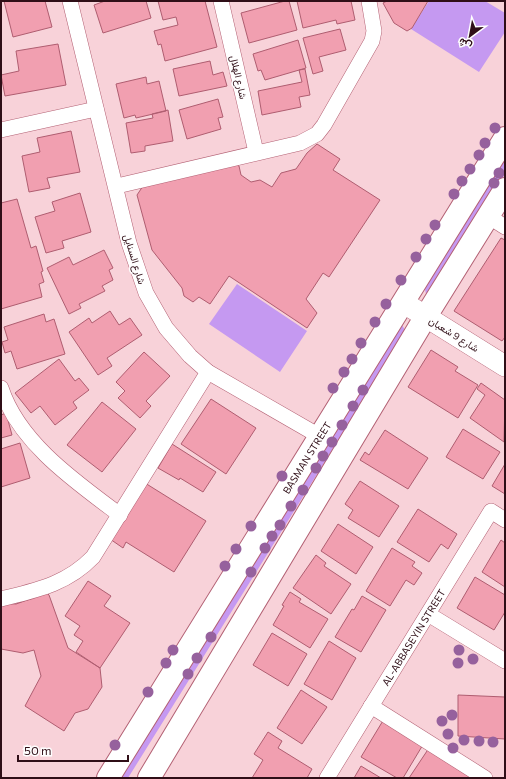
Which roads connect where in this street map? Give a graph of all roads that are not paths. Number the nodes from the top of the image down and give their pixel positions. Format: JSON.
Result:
{"nodes":[{"id":1,"x":70,"y":1,"type":"edge"},
{"id":2,"x":221,"y":1,"type":"edge"},
{"id":3,"x":369,"y":1,"type":"edge"},
{"id":4,"x":96,"y":109,"type":"junction"},
{"id":5,"x":1,"y":130,"type":"edge"},
{"id":6,"x":505,"y":138,"type":"edge"},
{"id":7,"x":256,"y":152,"type":"junction"},
{"id":8,"x":117,"y":186,"type":"junction"},
{"id":9,"x":505,"y":189,"type":"edge"},
{"id":10,"x":496,"y":222,"type":"edge"},
{"id":11,"x":404,"y":303,"type":"junction"},
{"id":12,"x":426,"y":316,"type":"junction"},
{"id":13,"x":505,"y":366,"type":"edge"},
{"id":14,"x":208,"y":372,"type":"junction"},
{"id":15,"x":1,"y":388,"type":"edge"},
{"id":16,"x":321,"y":437,"type":"junction"},
{"id":17,"x":120,"y":515,"type":"junction"},
{"id":18,"x":505,"y":520,"type":"edge"},
{"id":19,"x":1,"y":599,"type":"edge"},
{"id":20,"x":428,"y":614,"type":"junction"},
{"id":21,"x":505,"y":661,"type":"edge"},
{"id":22,"x":371,"y":706,"type":"junction"},
{"id":23,"x":108,"y":778,"type":"edge"},
{"id":24,"x":148,"y":778,"type":"edge"},
{"id":25,"x":327,"y":778,"type":"edge"},
{"id":26,"x":485,"y":778,"type":"edge"}],
"edges":[{"from":1,"to":4,"type":"street","name":"شارع السنايل"},
{"from":2,"to":7,"type":"street","name":"شارع الهلال"},
{"from":3,"to":7,"type":"street"},
{"from":4,"to":5,"type":"street"},
{"from":4,"to":8,"type":"street","name":"شارع السنايل"},
{"from":6,"to":11,"type":"main road","name":"BASMAN STREET"},
{"from":7,"to":8,"type":"street"},
{"from":8,"to":14,"type":"street","name":"شارع السنايل"},
{"from":9,"to":10,"type":"main road"},
{"from":10,"to":12,"type":"main road"},
{"from":11,"to":12,"type":"street","name":"شارع 9 شعبان"},
{"from":11,"to":16,"type":"main road","name":"BASMAN STREET"},
{"from":12,"to":13,"type":"street","name":"شارع 9 شعبان"},
{"from":12,"to":24,"type":"main road"},
{"from":14,"to":16,"type":"street","name":"شارع السنايل"},
{"from":14,"to":17,"type":"street"},
{"from":15,"to":17,"type":"street"},
{"from":16,"to":23,"type":"main road","name":"BASMAN STREET"},
{"from":17,"to":19,"type":"street"},
{"from":18,"to":20,"type":"street","name":"AL-ABBASEYIN STREET"},
{"from":20,"to":21,"type":"street"},
{"from":20,"to":22,"type":"street","name":"AL-ABBASEYIN STREET"},
{"from":22,"to":25,"type":"street","name":"AL-ABBASEYIN STREET"},
{"from":22,"to":26,"type":"street"}]}
